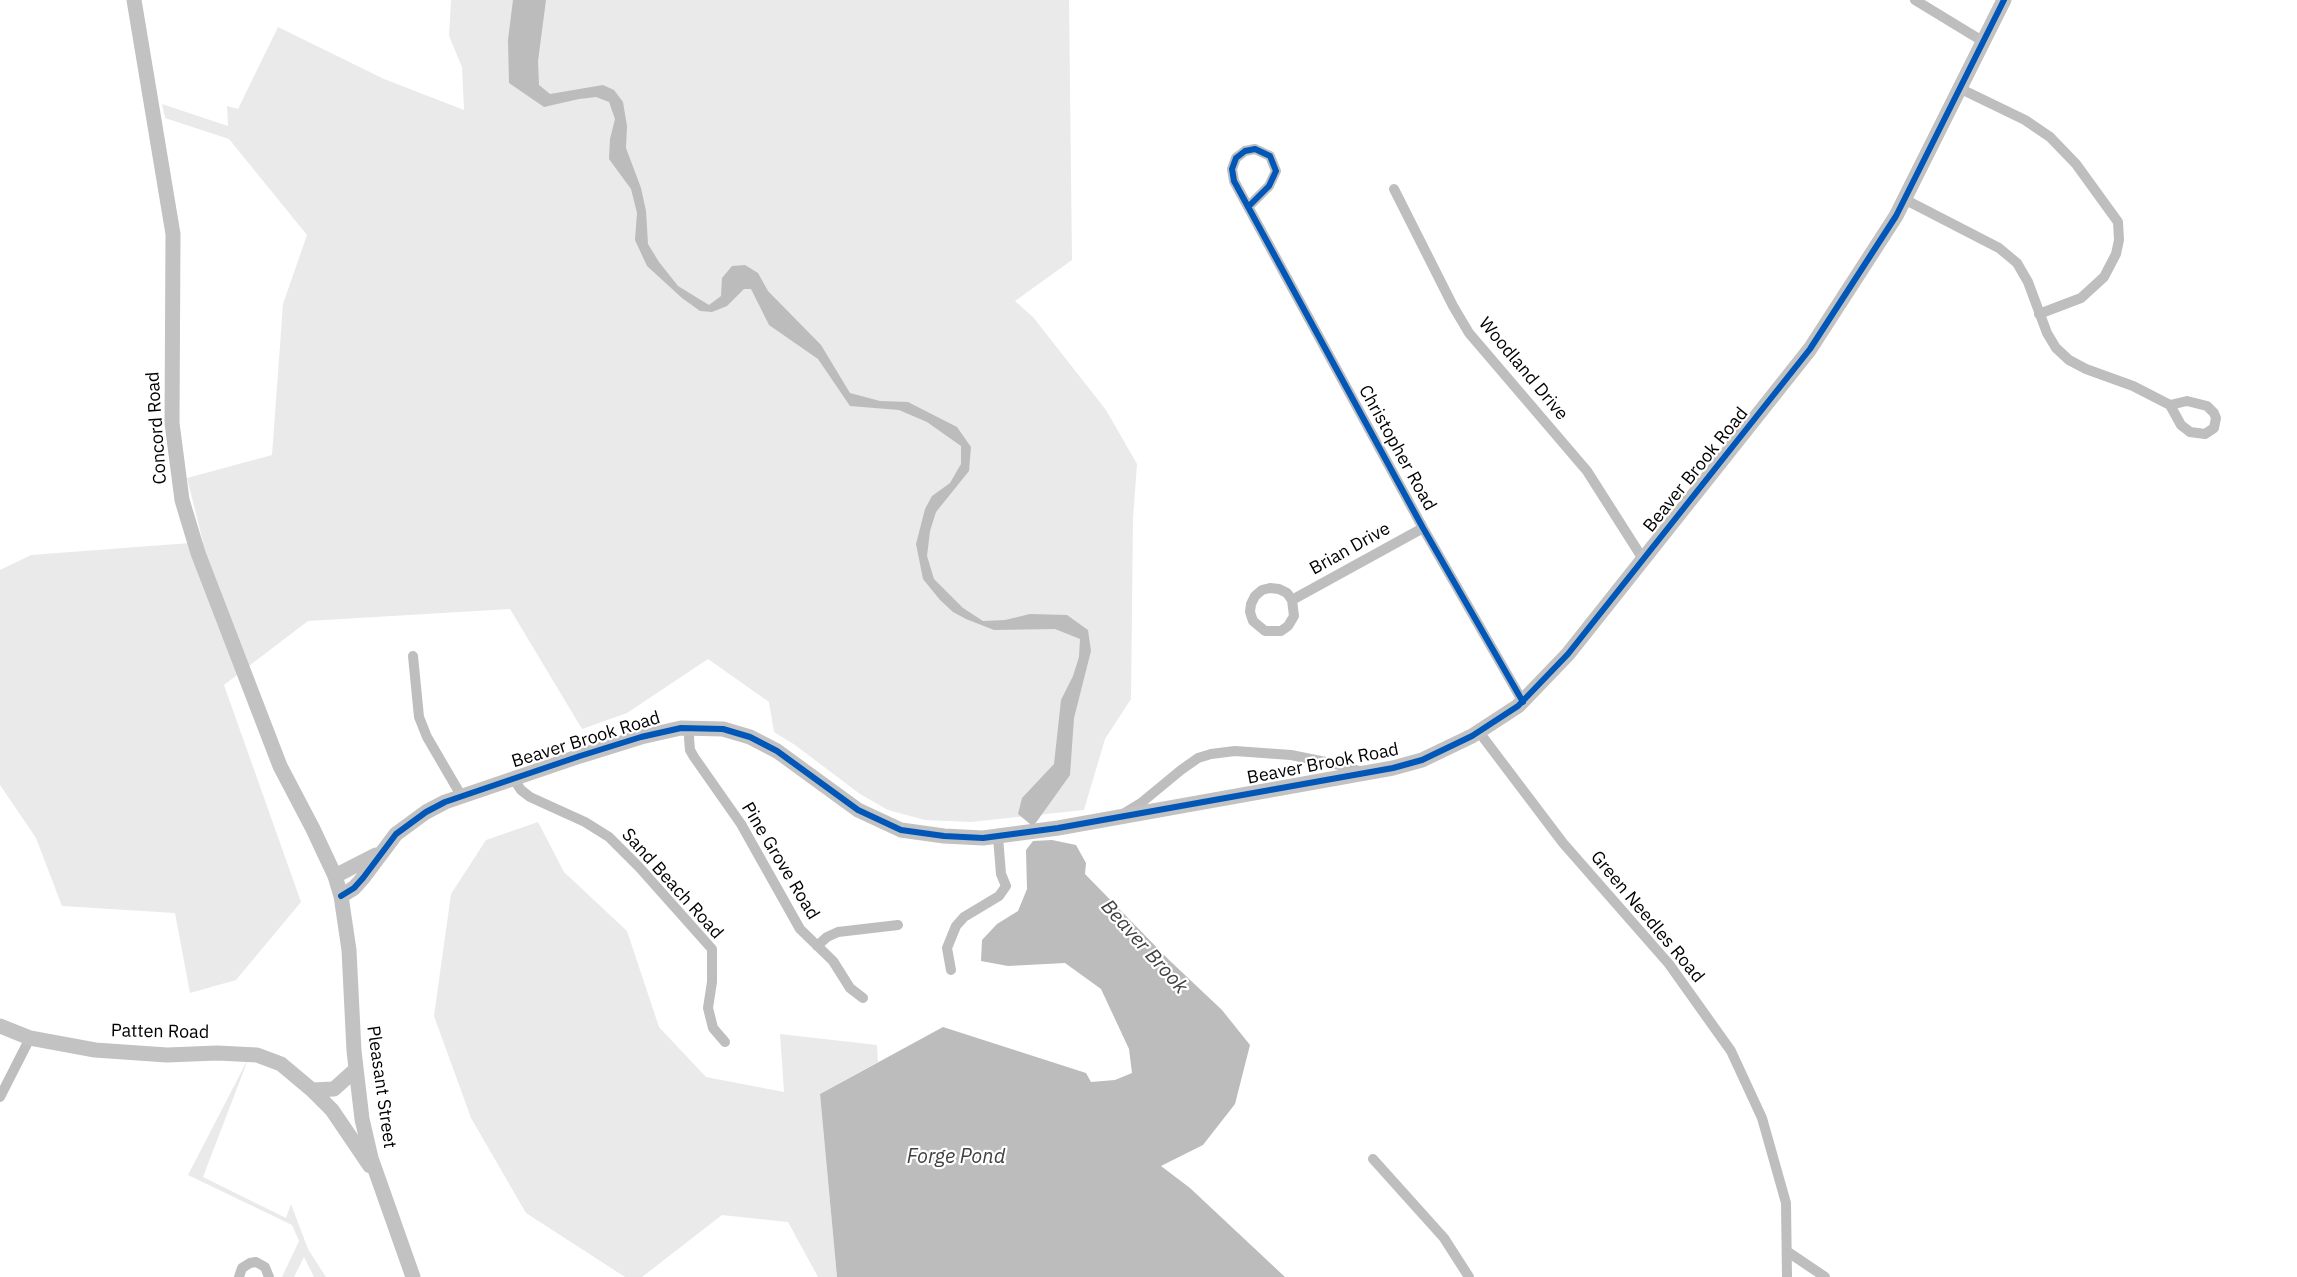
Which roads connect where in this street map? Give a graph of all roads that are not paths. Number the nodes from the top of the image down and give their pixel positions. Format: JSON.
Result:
{"nodes":[{"id":1,"x":134,"y":0,"type":"edge"},
{"id":2,"x":1915,"y":0,"type":"edge"},
{"id":3,"x":2004,"y":0,"type":"edge"},
{"id":4,"x":1984,"y":42,"type":"junction"},
{"id":5,"x":1960,"y":89,"type":"junction"},
{"id":6,"x":1394,"y":189,"type":"dead end"},
{"id":7,"x":1904,"y":199,"type":"junction"},
{"id":8,"x":1248,"y":207,"type":"junction"},
{"id":9,"x":2039,"y":314,"type":"junction"},
{"id":10,"x":2170,"y":405,"type":"dead end"},
{"id":11,"x":1423,"y":528,"type":"junction"},
{"id":12,"x":1643,"y":559,"type":"junction"},
{"id":13,"x":1292,"y":600,"type":"junction"},
{"id":14,"x":413,"y":656,"type":"dead end"},
{"id":15,"x":1523,"y":702,"type":"junction"},
{"id":16,"x":690,"y":728,"type":"junction"},
{"id":17,"x":1479,"y":732,"type":"junction"},
{"id":18,"x":1365,"y":773,"type":"junction"},
{"id":19,"x":513,"y":778,"type":"junction"},
{"id":20,"x":462,"y":797,"type":"junction"},
{"id":21,"x":1120,"y":816,"type":"junction"},
{"id":22,"x":1003,"y":836,"type":"junction"},
{"id":23,"x":381,"y":852,"type":"junction"},
{"id":24,"x":335,"y":876,"type":"junction"},
{"id":25,"x":341,"y":896,"type":"junction"},
{"id":26,"x":898,"y":925,"type":"dead end"},
{"id":27,"x":817,"y":946,"type":"junction"},
{"id":28,"x":951,"y":970,"type":"dead end"},
{"id":29,"x":863,"y":998,"type":"dead end"},
{"id":30,"x":0,"y":1026,"type":"edge"},
{"id":31,"x":30,"y":1038,"type":"junction"},
{"id":32,"x":725,"y":1042,"type":"dead end"},
{"id":33,"x":356,"y":1070,"type":"junction"},
{"id":34,"x":312,"y":1090,"type":"junction"},
{"id":35,"x":0,"y":1097,"type":"edge"},
{"id":36,"x":1373,"y":1160,"type":"dead end"},
{"id":37,"x":378,"y":1178,"type":"junction"},
{"id":38,"x":1788,"y":1251,"type":"junction"},
{"id":39,"x":239,"y":1277,"type":"edge"},
{"id":40,"x":269,"y":1277,"type":"edge"},
{"id":41,"x":413,"y":1277,"type":"edge"},
{"id":42,"x":1469,"y":1277,"type":"edge"},
{"id":43,"x":1787,"y":1277,"type":"edge"},
{"id":44,"x":1825,"y":1277,"type":"edge"}],
"edges":[{"from":1,"to":24,"type":"street","name":"Concord Road"},
{"from":2,"to":4,"type":"street"},
{"from":3,"to":4,"type":"street","name":"Beaver Brook Road"},
{"from":4,"to":5,"type":"street","name":"Beaver Brook Road"},
{"from":5,"to":7,"type":"street","name":"Beaver Brook Road"},
{"from":5,"to":9,"type":"street"},
{"from":6,"to":12,"type":"street","name":"Woodland Drive"},
{"from":7,"to":9,"type":"street"},
{"from":7,"to":12,"type":"street","name":"Beaver Brook Road"},
{"from":8,"to":8,"type":"street","name":"Christopher Road"},
{"from":8,"to":11,"type":"street","name":"Christopher Road"},
{"from":9,"to":10,"type":"street"},
{"from":11,"to":13,"type":"street","name":"Brian Drive"},
{"from":11,"to":15,"type":"street","name":"Christopher Road"},
{"from":12,"to":15,"type":"street","name":"Beaver Brook Road"},
{"from":13,"to":13,"type":"street"},
{"from":14,"to":20,"type":"street"},
{"from":15,"to":17,"type":"street","name":"Beaver Brook Road"},
{"from":16,"to":19,"type":"street","name":"Beaver Brook Road"},
{"from":16,"to":22,"type":"street","name":"Beaver Brook Road"},
{"from":16,"to":27,"type":"street","name":"Pine Grove Road"},
{"from":17,"to":18,"type":"street","name":"Beaver Brook Road"},
{"from":17,"to":38,"type":"street","name":"Green Needles Road"},
{"from":18,"to":21,"type":"street","name":"Beaver Brook Road"},
{"from":18,"to":21,"type":"street"},
{"from":19,"to":20,"type":"street","name":"Beaver Brook Road"},
{"from":19,"to":32,"type":"street","name":"Sand Beach Road"},
{"from":20,"to":23,"type":"street","name":"Beaver Brook Road"},
{"from":21,"to":22,"type":"street","name":"Beaver Brook Road"},
{"from":22,"to":28,"type":"street"},
{"from":23,"to":24,"type":"street","name":"Beaver Brook Road"},
{"from":23,"to":25,"type":"street","name":"Beaver Brook Road"},
{"from":24,"to":25,"type":"street","name":"Concord Road"},
{"from":25,"to":33,"type":"street","name":"Pleasant Street"},
{"from":26,"to":27,"type":"street"},
{"from":27,"to":29,"type":"street","name":"Pine Grove Road"},
{"from":30,"to":31,"type":"street","name":"Patten Road"},
{"from":31,"to":34,"type":"street","name":"Patten Road"},
{"from":31,"to":35,"type":"street"},
{"from":33,"to":34,"type":"street"},
{"from":33,"to":37,"type":"street","name":"Pleasant Street"},
{"from":34,"to":37,"type":"street","name":"Patten Road"},
{"from":36,"to":42,"type":"street"},
{"from":37,"to":41,"type":"street","name":"Pleasant Street"},
{"from":38,"to":43,"type":"street","name":"Green Needles Road"},
{"from":38,"to":44,"type":"street"},
{"from":39,"to":40,"type":"street"}]}
